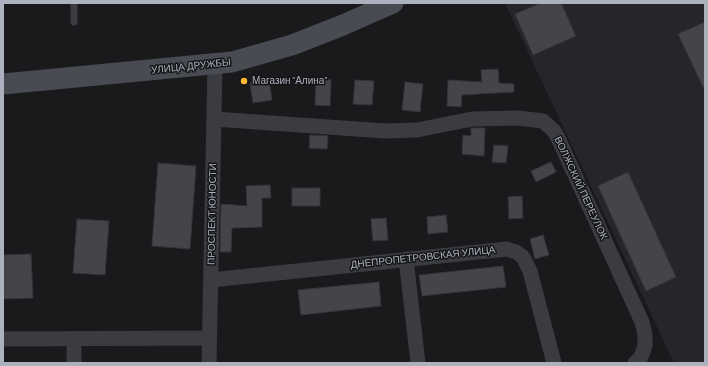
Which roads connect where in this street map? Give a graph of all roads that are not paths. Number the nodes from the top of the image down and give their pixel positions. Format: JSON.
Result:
{"nodes":[{"id":1,"x":74,"y":3,"type":"edge"},
{"id":2,"x":393,"y":3,"type":"edge"},
{"id":3,"x":74,"y":22,"type":"dead end"},
{"id":4,"x":215,"y":65,"type":"junction"},
{"id":5,"x":3,"y":84,"type":"edge"},
{"id":6,"x":214,"y":119,"type":"junction"},
{"id":7,"x":406,"y":259,"type":"junction"},
{"id":8,"x":211,"y":280,"type":"junction"},
{"id":9,"x":210,"y":338,"type":"junction"},
{"id":10,"x":3,"y":339,"type":"edge"},
{"id":11,"x":74,"y":339,"type":"junction"},
{"id":12,"x":74,"y":363,"type":"edge"},
{"id":13,"x":209,"y":363,"type":"edge"},
{"id":14,"x":418,"y":363,"type":"edge"},
{"id":15,"x":554,"y":363,"type":"edge"},
{"id":16,"x":635,"y":363,"type":"edge"}],
"edges":[{"from":1,"to":3,"type":"lane"},
{"from":2,"to":4,"type":"street","name":"УЛИЦА ДРУЖБЫ"},
{"from":4,"to":5,"type":"street","name":"УЛИЦА ДРУЖБЫ"},
{"from":4,"to":6,"type":"street","name":"ПРОСПЕКТ ЮНОСТИ"},
{"from":6,"to":8,"type":"street","name":"ПРОСПЕКТ ЮНОСТИ"},
{"from":6,"to":16,"type":"street","name":"ВОЛЖСКИЙ ПЕРЕУЛОК"},
{"from":7,"to":8,"type":"street","name":"ДНЕПРОПЕТРОВСКАЯ УЛИЦА"},
{"from":7,"to":14,"type":"street"},
{"from":7,"to":15,"type":"street","name":"ДНЕПРОПЕТРОВСКАЯ УЛИЦА"},
{"from":8,"to":9,"type":"street","name":"ПРОСПЕКТ ЮНОСТИ"},
{"from":9,"to":11,"type":"street"},
{"from":9,"to":13,"type":"street","name":"ПРОСПЕКТ ЮНОСТИ"},
{"from":10,"to":11,"type":"street"},
{"from":11,"to":12,"type":"street"}]}
